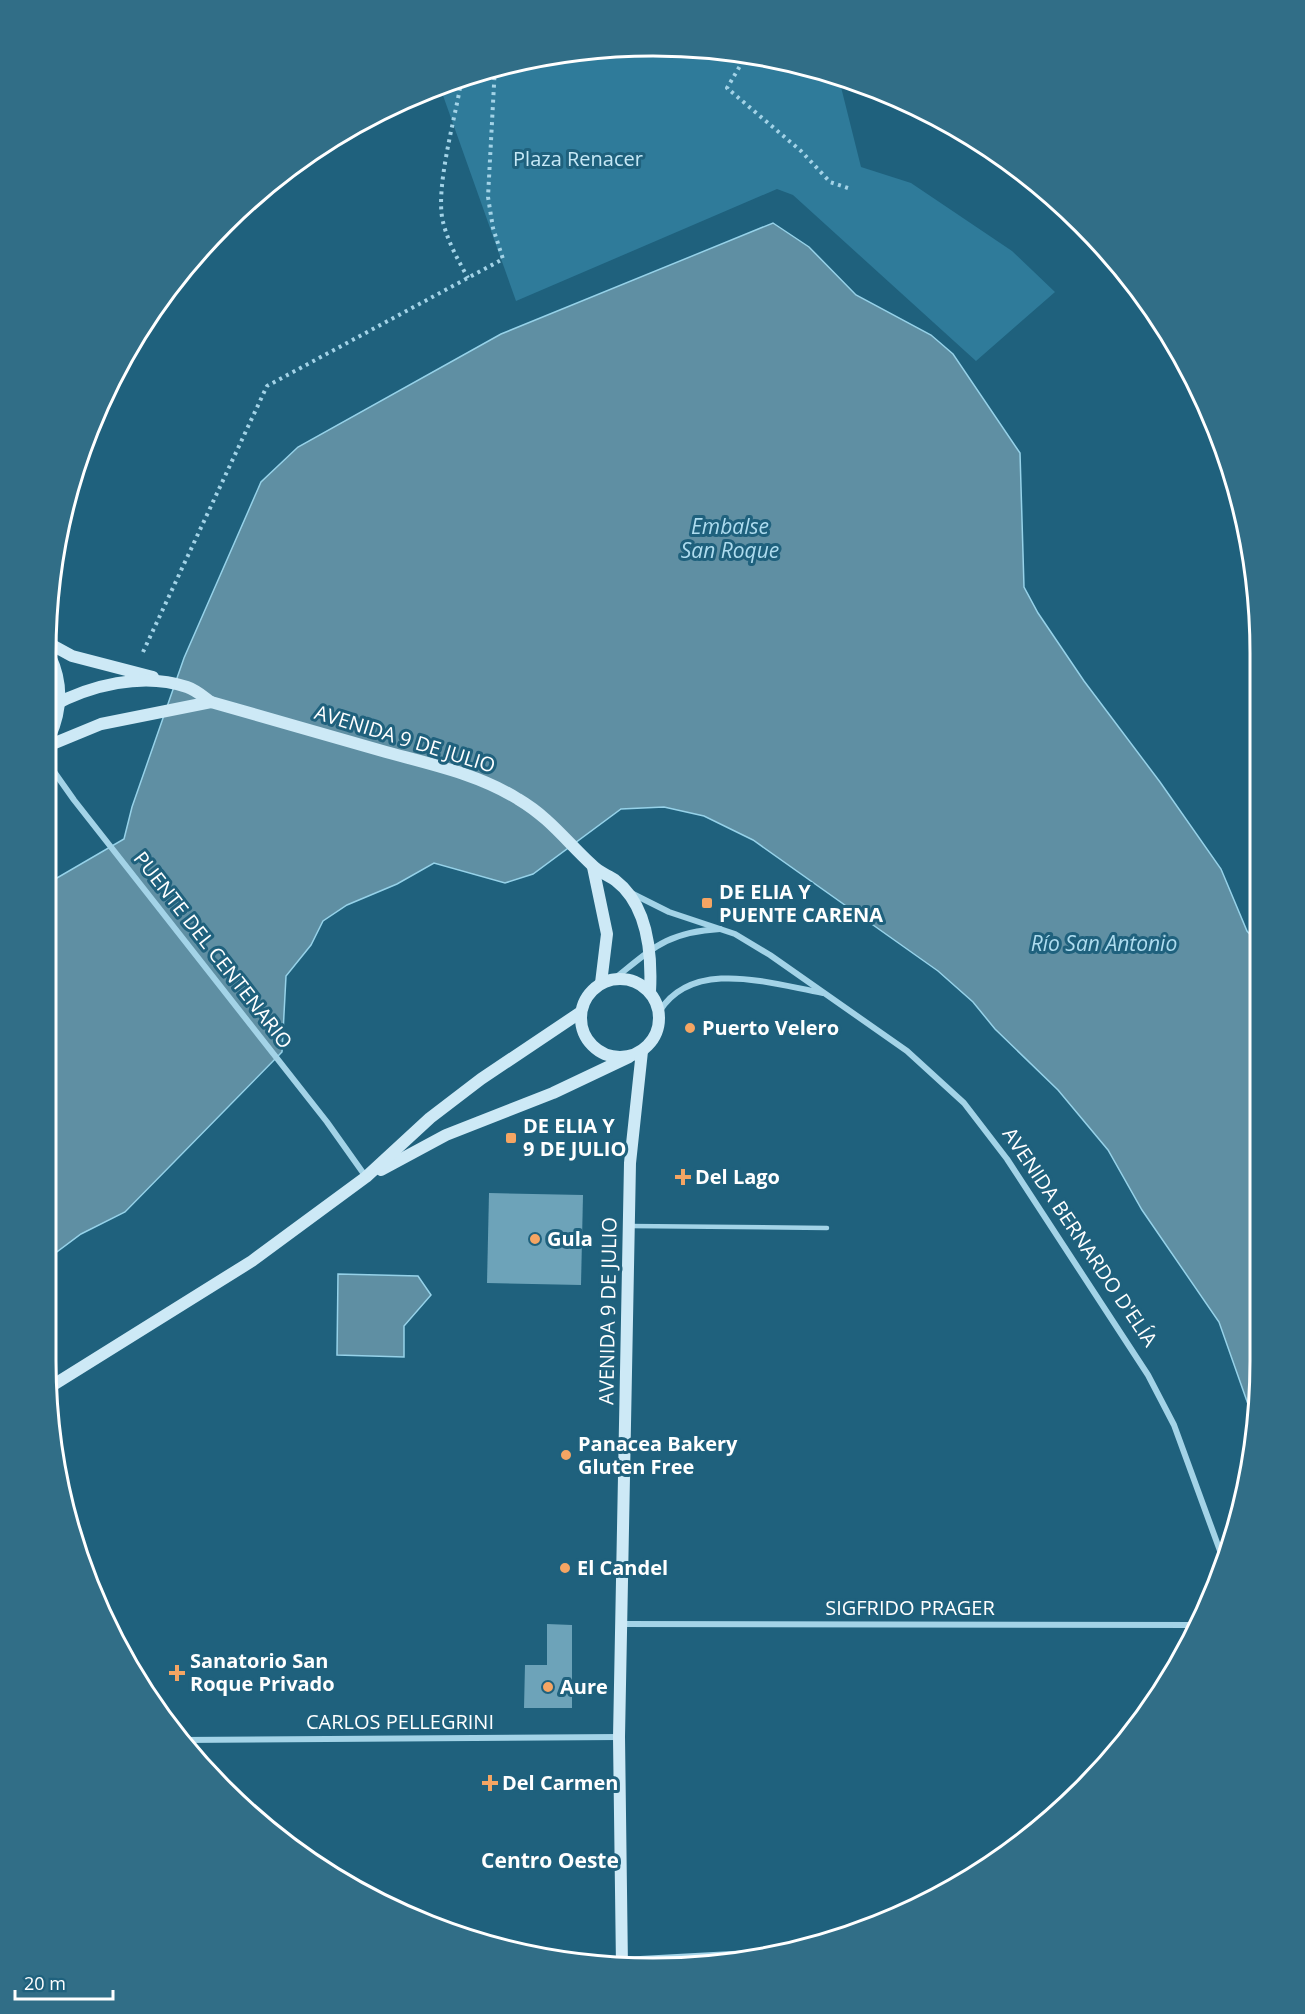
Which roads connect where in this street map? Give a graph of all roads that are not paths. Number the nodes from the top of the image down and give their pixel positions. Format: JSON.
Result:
{"nodes":[{"id":1,"x":56,"y":647,"type":"edge"},
{"id":2,"x":56,"y":671,"type":"edge"},
{"id":3,"x":186,"y":687,"type":"junction"},
{"id":4,"x":56,"y":689,"type":"edge"},
{"id":5,"x":211,"y":702,"type":"junction"},
{"id":6,"x":56,"y":704,"type":"edge"},
{"id":7,"x":56,"y":743,"type":"edge"},
{"id":8,"x":56,"y":774,"type":"edge"},
{"id":9,"x":593,"y":867,"type":"junction"},
{"id":10,"x":616,"y":881,"type":"junction"},
{"id":11,"x":723,"y":929,"type":"junction"},
{"id":12,"x":650,"y":950,"type":"junction"},
{"id":13,"x":614,"y":979,"type":"junction"},
{"id":14,"x":602,"y":983,"type":"junction"},
{"id":15,"x":650,"y":992,"type":"junction"},
{"id":16,"x":826,"y":994,"type":"junction"},
{"id":17,"x":581,"y":1012,"type":"junction"},
{"id":18,"x":659,"y":1012,"type":"junction"},
{"id":19,"x":642,"y":1051,"type":"junction"},
{"id":20,"x":629,"y":1057,"type":"junction"},
{"id":21,"x":366,"y":1177,"type":"junction"},
{"id":22,"x":629,"y":1226,"type":"junction"},
{"id":23,"x":827,"y":1228,"type":"dead end"},
{"id":24,"x":57,"y":1383,"type":"edge"},
{"id":25,"x":1219,"y":1549,"type":"edge"},
{"id":26,"x":621,"y":1624,"type":"junction"},
{"id":27,"x":1189,"y":1624,"type":"edge"},
{"id":28,"x":619,"y":1737,"type":"junction"},
{"id":29,"x":191,"y":1740,"type":"edge"},
{"id":30,"x":622,"y":1957,"type":"edge"}],
"edges":[{"from":1,"to":3,"type":"main road"},
{"from":2,"to":4,"type":"main road"},
{"from":3,"to":5,"type":"main road"},
{"from":3,"to":6,"type":"main road"},
{"from":5,"to":7,"type":"main road"},
{"from":5,"to":9,"type":"main road","name":"AVENIDA 9 DE JULIO"},
{"from":8,"to":21,"type":"street","name":"PUENTE DEL CENTENARIO"},
{"from":9,"to":10,"type":"main road","name":"AVENIDA 9 DE JULIO"},
{"from":9,"to":14,"type":"main road"},
{"from":10,"to":11,"type":"street","name":"AVENIDA BERNARDO D'ELÍA"},
{"from":10,"to":12,"type":"main road","name":"AVENIDA 9 DE JULIO"},
{"from":11,"to":12,"type":"street"},
{"from":11,"to":16,"type":"street","name":"AVENIDA BERNARDO D'ELÍA"},
{"from":12,"to":13,"type":"street"},
{"from":12,"to":15,"type":"main road","name":"AVENIDA 9 DE JULIO"},
{"from":13,"to":14,"type":"main road"},
{"from":13,"to":15,"type":"main road"},
{"from":14,"to":17,"type":"main road"},
{"from":15,"to":18,"type":"main road"},
{"from":16,"to":18,"type":"street","name":"AVENIDA BERNARDO D'ELÍA"},
{"from":16,"to":25,"type":"street","name":"AVENIDA BERNARDO D'ELÍA"},
{"from":17,"to":20,"type":"main road"},
{"from":17,"to":21,"type":"main road"},
{"from":18,"to":19,"type":"main road"},
{"from":19,"to":20,"type":"main road"},
{"from":19,"to":22,"type":"main road","name":"AVENIDA 9 DE JULIO"},
{"from":20,"to":21,"type":"main road"},
{"from":21,"to":24,"type":"main road"},
{"from":22,"to":23,"type":"lane"},
{"from":22,"to":26,"type":"main road","name":"AVENIDA 9 DE JULIO"},
{"from":26,"to":27,"type":"street","name":"SIGFRIDO PRAGER"},
{"from":26,"to":28,"type":"main road","name":"AVENIDA 9 DE JULIO"},
{"from":28,"to":29,"type":"street","name":"CARLOS PELLEGRINI"},
{"from":28,"to":30,"type":"main road","name":"AVENIDA 9 DE JULIO"}]}
